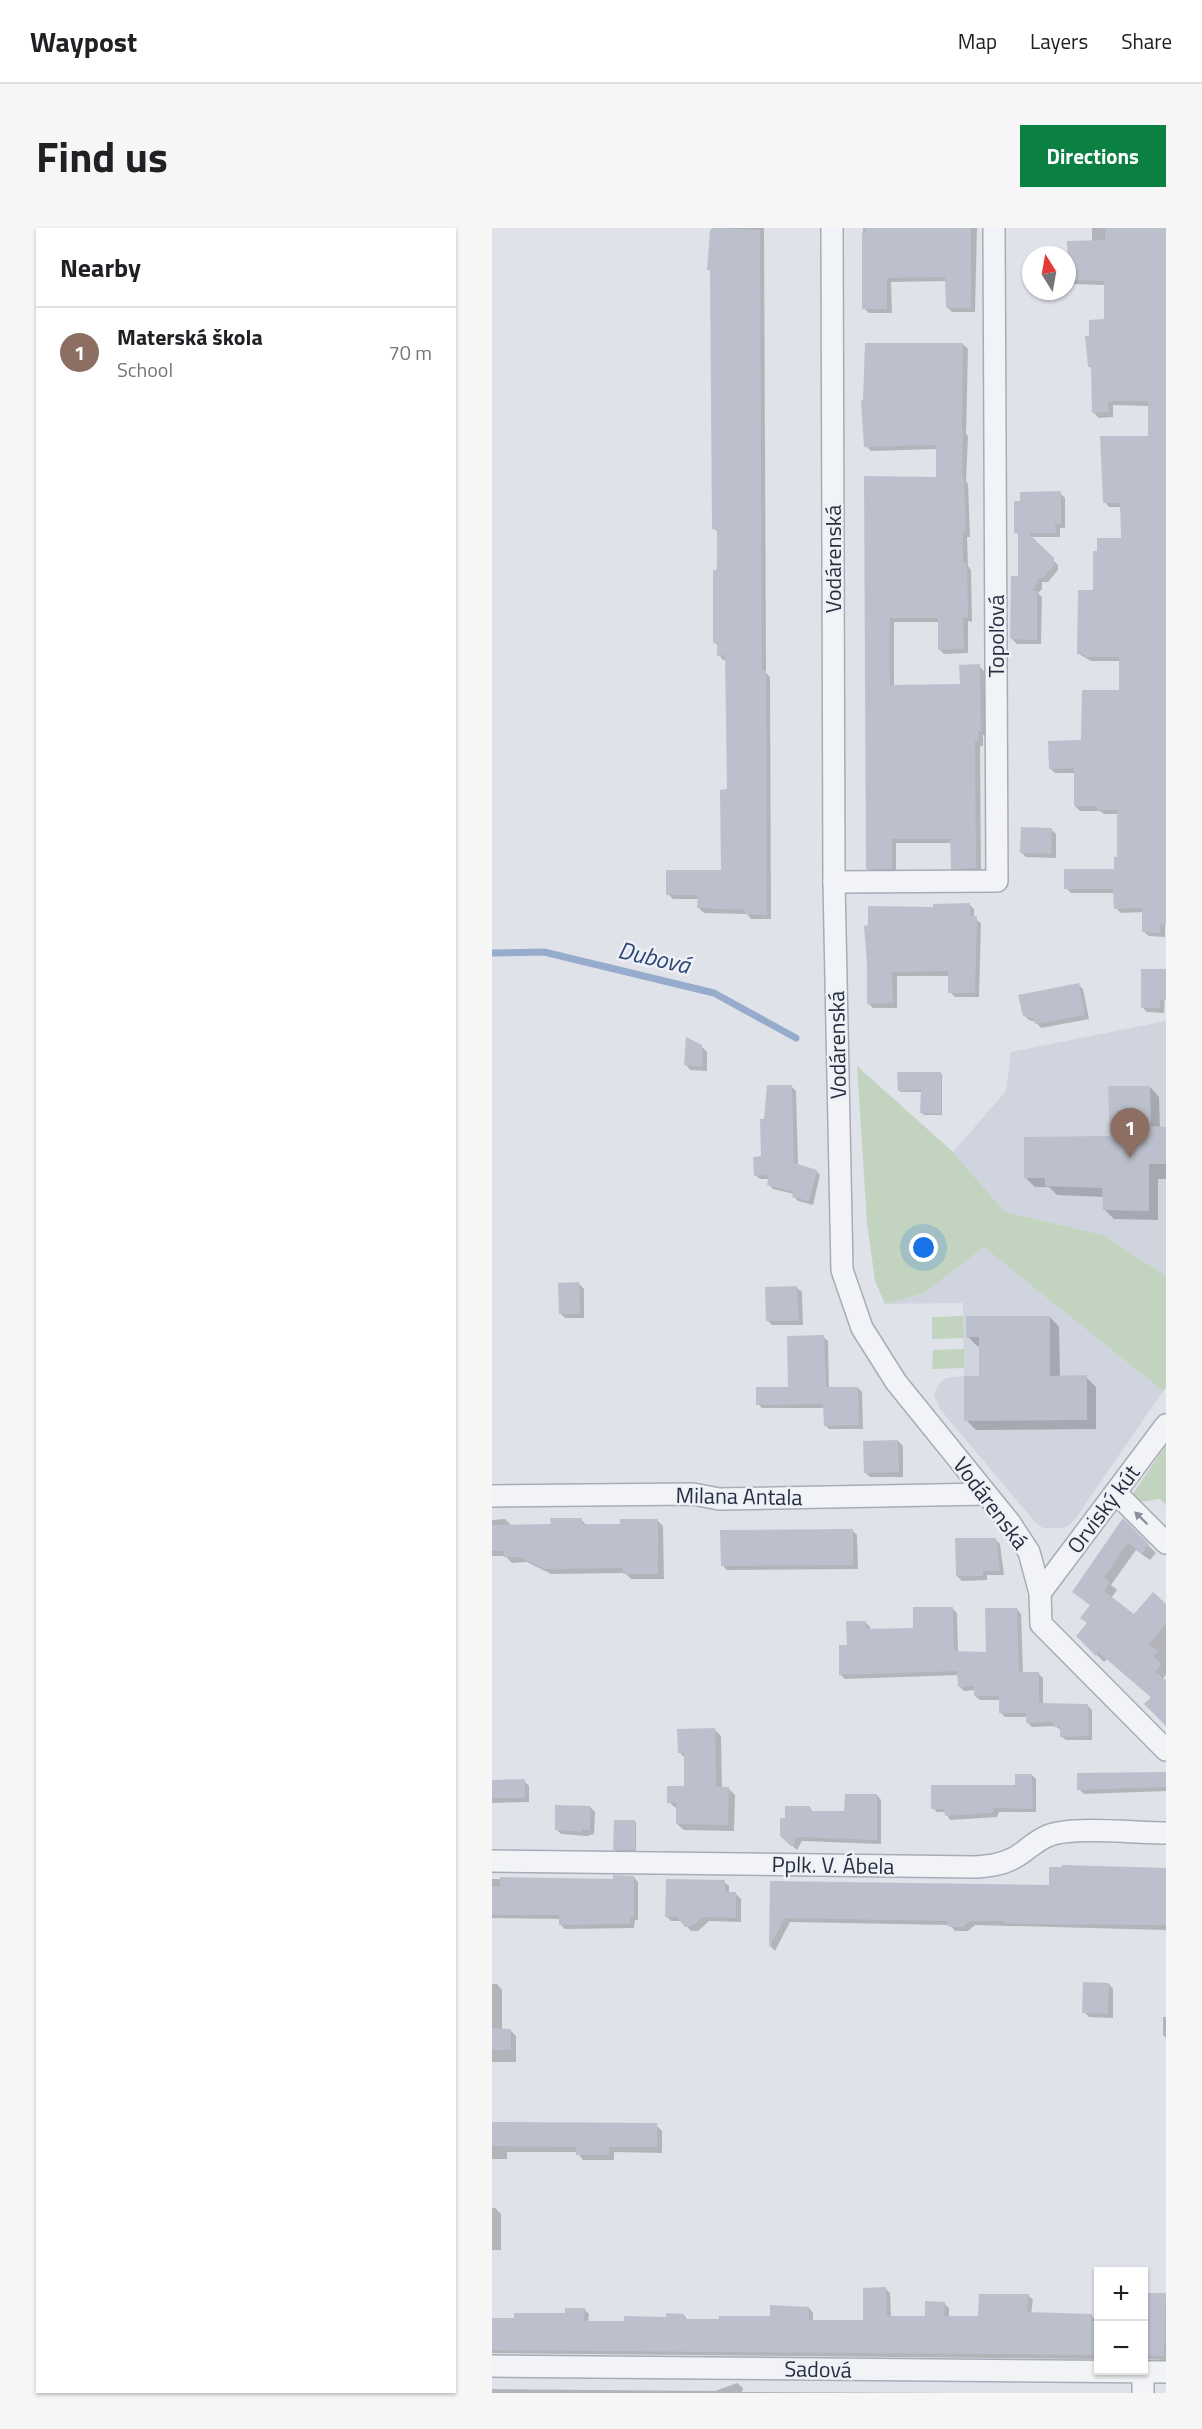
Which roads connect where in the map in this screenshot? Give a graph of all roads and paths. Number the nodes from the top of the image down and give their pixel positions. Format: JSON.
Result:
{"nodes":[{"id":1,"x":832,"y":228,"type":"edge"},
{"id":2,"x":994,"y":228,"type":"edge"},
{"id":3,"x":834,"y":882,"type":"junction"},
{"id":4,"x":1166,"y":1425,"type":"edge"},
{"id":5,"x":1116,"y":1493,"type":"junction"},
{"id":6,"x":986,"y":1494,"type":"junction"},
{"id":7,"x":492,"y":1497,"type":"edge"},
{"id":8,"x":1166,"y":1543,"type":"edge"},
{"id":9,"x":1040,"y":1593,"type":"junction"},
{"id":10,"x":1166,"y":1750,"type":"edge"},
{"id":11,"x":1166,"y":1833,"type":"edge"},
{"id":12,"x":492,"y":1861,"type":"edge"},
{"id":13,"x":492,"y":2366,"type":"edge"},
{"id":14,"x":1094,"y":2372,"type":"edge"},
{"id":15,"x":1148,"y":2372,"type":"edge"},
{"id":16,"x":1166,"y":2372,"type":"edge"},
{"id":17,"x":1143,"y":2375,"type":"edge"},
{"id":18,"x":1143,"y":2393,"type":"edge"}],
"edges":[{"from":1,"to":3,"type":"street","name":"Vodárenská"},
{"from":2,"to":3,"type":"street","name":"Topoľová"},
{"from":3,"to":6,"type":"street","name":"Vodárenská"},
{"from":4,"to":5,"type":"street","name":"Orviský kút"},
{"from":8,"to":5,"type":"street","one_way":true},
{"from":5,"to":9,"type":"street","name":"Orviský kút"},
{"from":6,"to":7,"type":"street","name":"Milana Antala"},
{"from":6,"to":9,"type":"street","name":"Vodárenská"},
{"from":9,"to":10,"type":"street","name":"Vodárenská"},
{"from":11,"to":12,"type":"street","name":"Pplk. V. Ábela"},
{"from":13,"to":14,"type":"street","name":"Sadová"},
{"from":15,"to":16,"type":"street","name":"Sadová"},
{"from":17,"to":18,"type":"street"}]}
